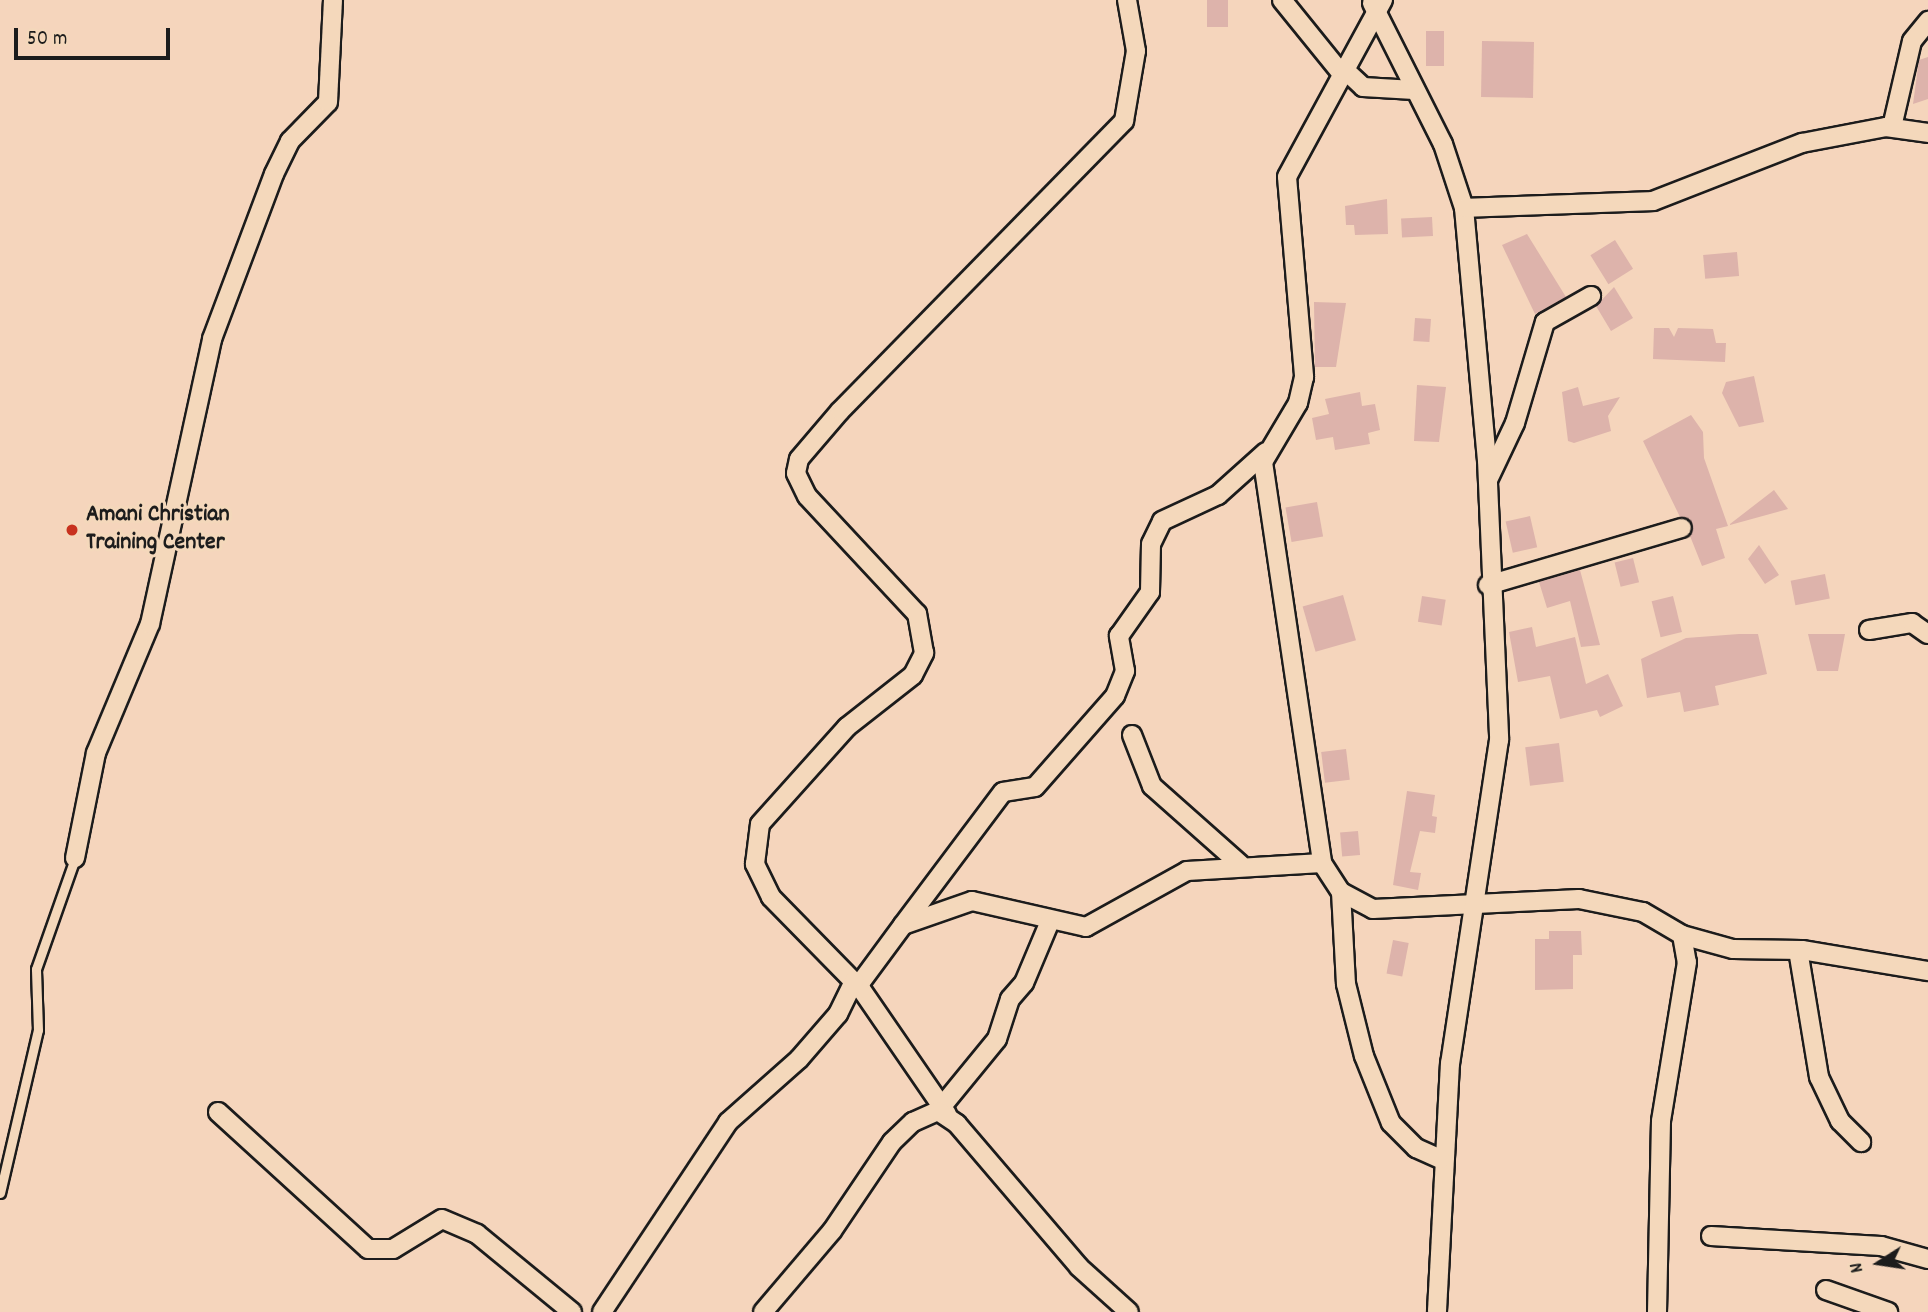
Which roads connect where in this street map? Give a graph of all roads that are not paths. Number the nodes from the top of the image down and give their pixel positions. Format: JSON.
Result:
{"nodes":[{"id":1,"x":333,"y":0,"type":"edge"},
{"id":2,"x":1127,"y":0,"type":"edge"},
{"id":3,"x":1282,"y":0,"type":"edge"},
{"id":4,"x":1376,"y":2,"type":"edge"},
{"id":5,"x":1928,"y":21,"type":"edge"},
{"id":6,"x":1343,"y":72,"type":"junction"},
{"id":7,"x":1414,"y":90,"type":"junction"},
{"id":8,"x":1892,"y":127,"type":"junction"},
{"id":9,"x":1928,"y":133,"type":"edge"},
{"id":10,"x":1464,"y":208,"type":"junction"},
{"id":11,"x":1591,"y":296,"type":"dead end"},
{"id":12,"x":1266,"y":452,"type":"junction"},
{"id":13,"x":1487,"y":481,"type":"junction"},
{"id":14,"x":1682,"y":528,"type":"dead end"},
{"id":15,"x":1489,"y":585,"type":"junction"},
{"id":16,"x":1869,"y":630,"type":"dead end"},
{"id":17,"x":1928,"y":634,"type":"edge"},
{"id":18,"x":1132,"y":735,"type":"dead end"},
{"id":19,"x":75,"y":858,"type":"joint"},
{"id":20,"x":1322,"y":863,"type":"junction"},
{"id":21,"x":1240,"y":864,"type":"junction"},
{"id":22,"x":1341,"y":892,"type":"junction"},
{"id":23,"x":1476,"y":903,"type":"junction"},
{"id":24,"x":1050,"y":922,"type":"junction"},
{"id":25,"x":903,"y":925,"type":"junction"},
{"id":26,"x":1682,"y":935,"type":"junction"},
{"id":27,"x":1798,"y":950,"type":"junction"},
{"id":28,"x":1928,"y":971,"type":"edge"},
{"id":29,"x":856,"y":984,"type":"junction"},
{"id":30,"x":945,"y":1110,"type":"junction"},
{"id":31,"x":218,"y":1112,"type":"dead end"},
{"id":32,"x":1861,"y":1142,"type":"dead end"},
{"id":33,"x":1441,"y":1159,"type":"junction"},
{"id":34,"x":0,"y":1192,"type":"edge"},
{"id":35,"x":1711,"y":1236,"type":"dead end"},
{"id":36,"x":1928,"y":1259,"type":"edge"},
{"id":37,"x":1826,"y":1290,"type":"dead end"},
{"id":38,"x":572,"y":1312,"type":"edge"},
{"id":39,"x":603,"y":1312,"type":"edge"},
{"id":40,"x":763,"y":1312,"type":"edge"},
{"id":41,"x":1129,"y":1312,"type":"edge"},
{"id":42,"x":1437,"y":1312,"type":"edge"},
{"id":43,"x":1657,"y":1312,"type":"edge"},
{"id":44,"x":1888,"y":1312,"type":"edge"}],
"edges":[{"from":1,"to":19,"type":"street"},
{"from":2,"to":29,"type":"street"},
{"from":3,"to":6,"type":"street"},
{"from":4,"to":6,"type":"street"},
{"from":4,"to":7,"type":"street"},
{"from":5,"to":8,"type":"street"},
{"from":6,"to":7,"type":"street"},
{"from":6,"to":12,"type":"street"},
{"from":7,"to":10,"type":"street"},
{"from":8,"to":9,"type":"street"},
{"from":8,"to":10,"type":"street"},
{"from":10,"to":13,"type":"street"},
{"from":11,"to":13,"type":"street"},
{"from":12,"to":20,"type":"street"},
{"from":12,"to":25,"type":"street"},
{"from":13,"to":15,"type":"street"},
{"from":14,"to":15,"type":"street"},
{"from":15,"to":23,"type":"street"},
{"from":16,"to":17,"type":"street"},
{"from":18,"to":21,"type":"street"},
{"from":19,"to":34,"type":"lane"},
{"from":20,"to":21,"type":"street"},
{"from":20,"to":22,"type":"street"},
{"from":21,"to":24,"type":"street"},
{"from":22,"to":23,"type":"street"},
{"from":22,"to":33,"type":"street"},
{"from":23,"to":26,"type":"street"},
{"from":23,"to":33,"type":"street"},
{"from":24,"to":25,"type":"street"},
{"from":24,"to":30,"type":"street"},
{"from":25,"to":29,"type":"street"},
{"from":26,"to":27,"type":"street"},
{"from":26,"to":43,"type":"street"},
{"from":27,"to":28,"type":"street"},
{"from":27,"to":32,"type":"street"},
{"from":29,"to":30,"type":"street"},
{"from":29,"to":39,"type":"street"},
{"from":30,"to":40,"type":"street"},
{"from":30,"to":41,"type":"street"},
{"from":31,"to":38,"type":"street"},
{"from":33,"to":42,"type":"street"},
{"from":35,"to":36,"type":"street"},
{"from":37,"to":44,"type":"street"}]}
